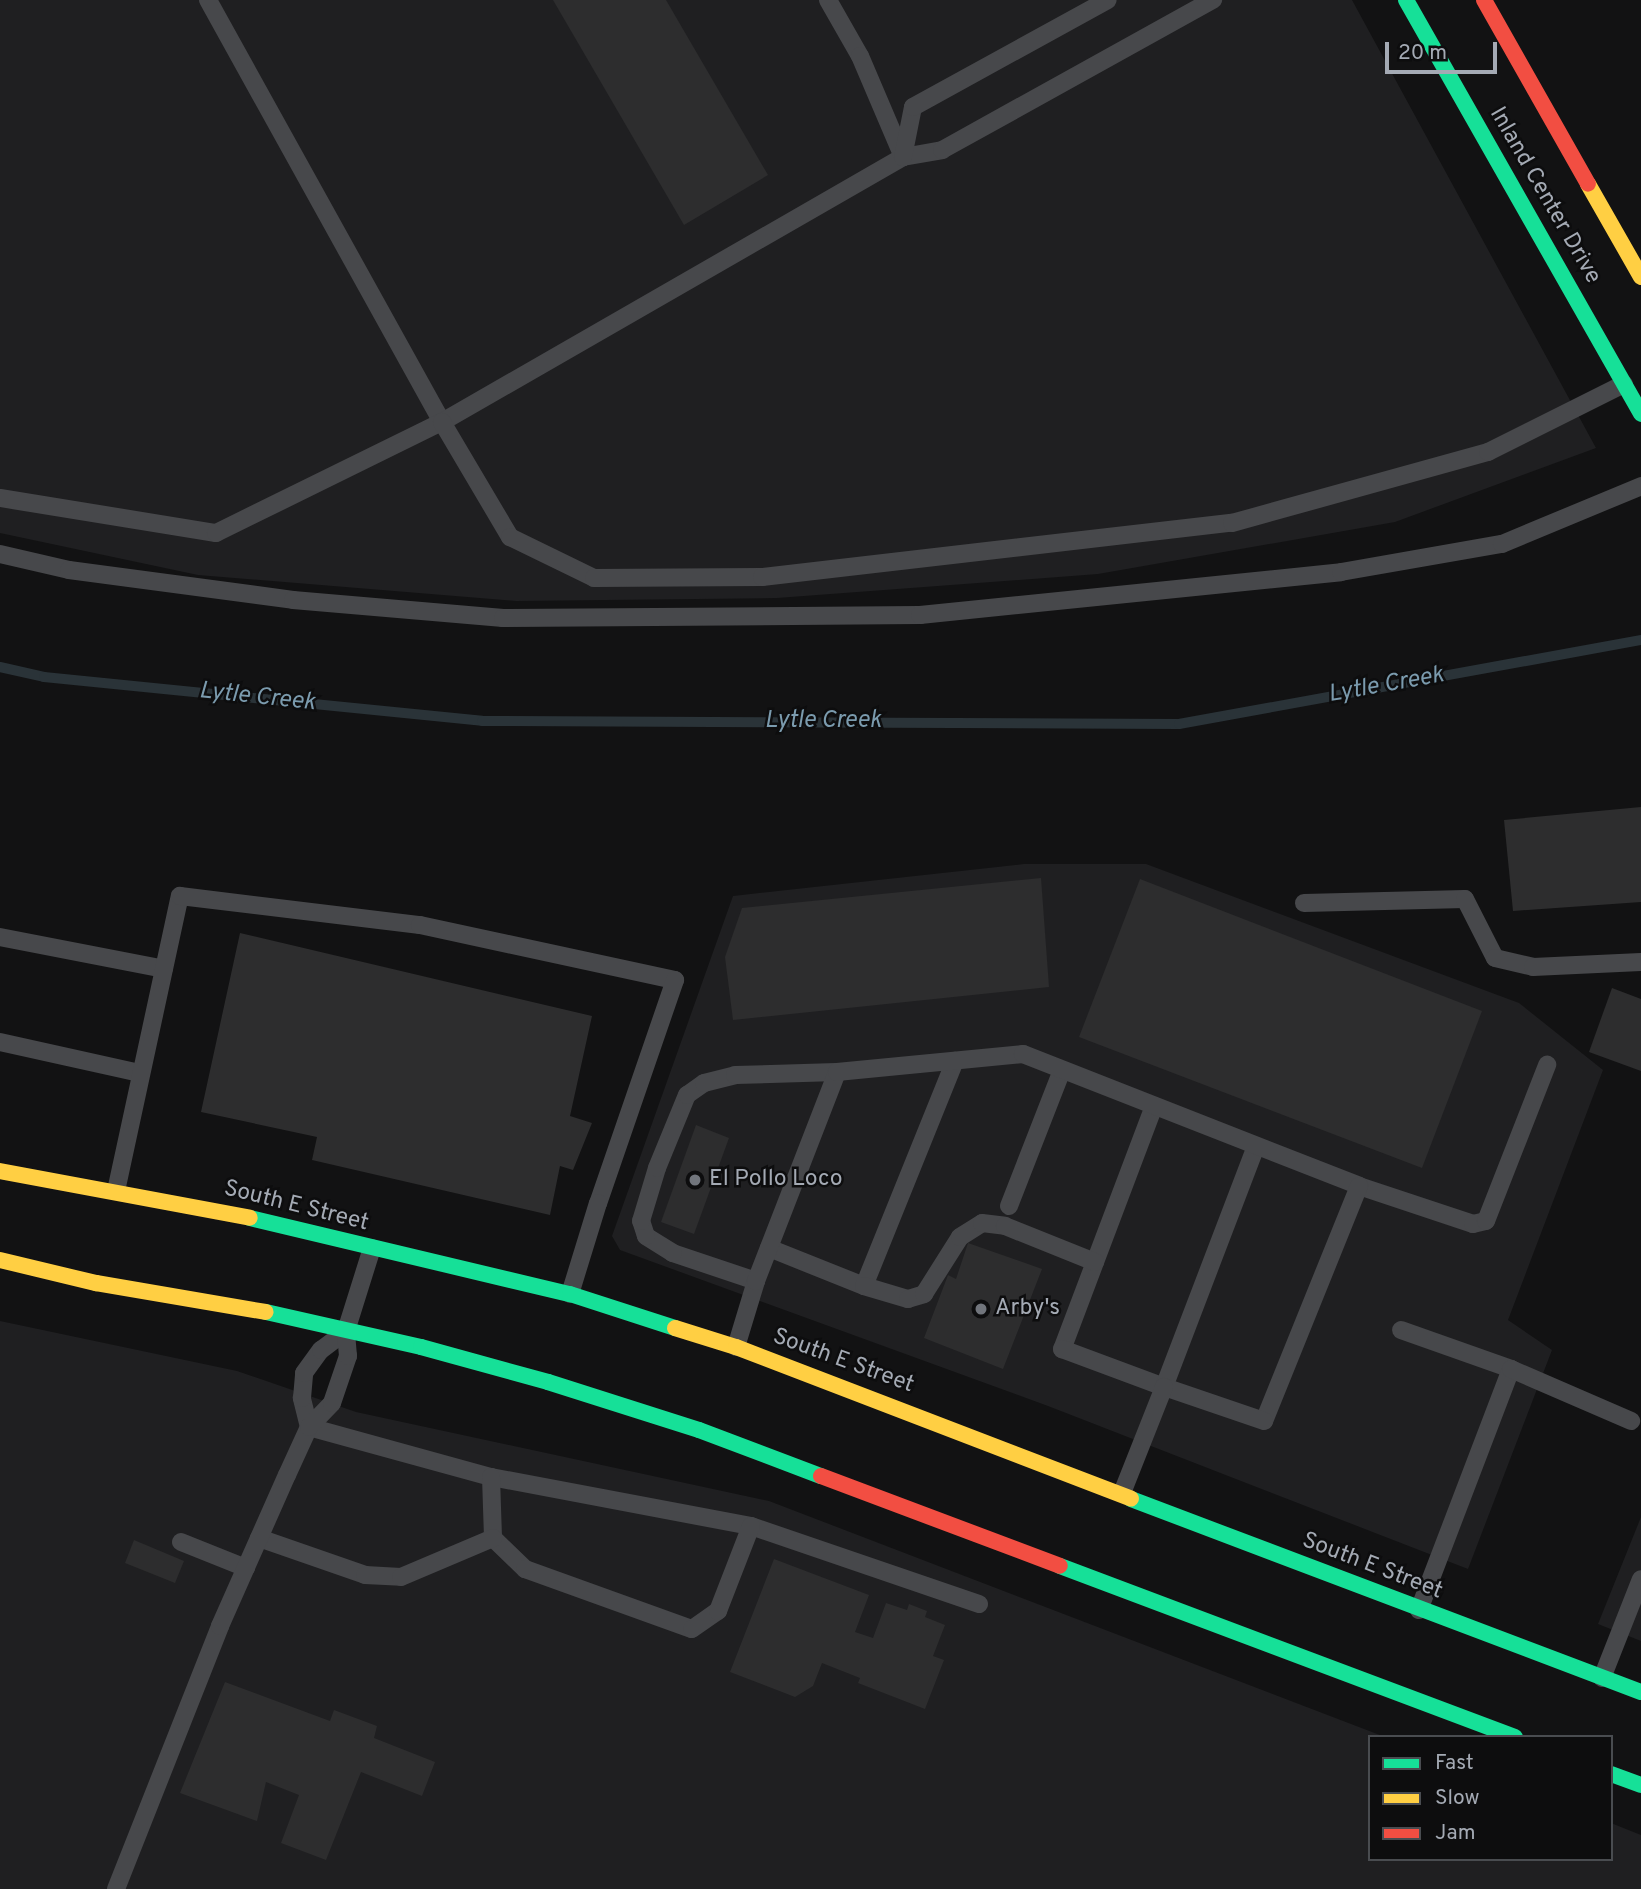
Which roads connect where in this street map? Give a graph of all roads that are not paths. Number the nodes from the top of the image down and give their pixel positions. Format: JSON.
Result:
{"nodes":[{"id":1,"x":208,"y":0,"type":"edge"},
{"id":2,"x":828,"y":0,"type":"edge"},
{"id":3,"x":1108,"y":0,"type":"edge"},
{"id":4,"x":1213,"y":0,"type":"edge"},
{"id":5,"x":1406,"y":0,"type":"edge"},
{"id":6,"x":1483,"y":0,"type":"edge"},
{"id":7,"x":903,"y":157,"type":"junction"},
{"id":8,"x":1641,"y":277,"type":"edge"},
{"id":9,"x":1624,"y":384,"type":"junction"},
{"id":10,"x":1641,"y":414,"type":"edge"},
{"id":11,"x":442,"y":422,"type":"junction"},
{"id":12,"x":1641,"y":486,"type":"edge"},
{"id":13,"x":0,"y":498,"type":"edge"},
{"id":14,"x":0,"y":554,"type":"edge"},
{"id":15,"x":1304,"y":903,"type":"dead end"},
{"id":16,"x":0,"y":937,"type":"edge"},
{"id":17,"x":1641,"y":962,"type":"edge"},
{"id":18,"x":163,"y":969,"type":"junction"},
{"id":19,"x":0,"y":1042,"type":"edge"},
{"id":20,"x":955,"y":1061,"type":"junction"},
{"id":21,"x":1547,"y":1065,"type":"dead end"},
{"id":22,"x":1062,"y":1070,"type":"junction"},
{"id":23,"x":836,"y":1072,"type":"junction"},
{"id":24,"x":140,"y":1073,"type":"junction"},
{"id":25,"x":1154,"y":1106,"type":"junction"},
{"id":26,"x":1256,"y":1146,"type":"junction"},
{"id":27,"x":0,"y":1171,"type":"edge"},
{"id":28,"x":1359,"y":1186,"type":"junction"},
{"id":29,"x":116,"y":1191,"type":"junction"},
{"id":30,"x":1009,"y":1206,"type":"dead end"},
{"id":31,"x":372,"y":1248,"type":"junction"},
{"id":32,"x":769,"y":1248,"type":"junction"},
{"id":33,"x":0,"y":1260,"type":"edge"},
{"id":34,"x":1095,"y":1262,"type":"junction"},
{"id":35,"x":756,"y":1281,"type":"junction"},
{"id":36,"x":864,"y":1286,"type":"junction"},
{"id":37,"x":570,"y":1294,"type":"junction"},
{"id":38,"x":1401,"y":1330,"type":"dead end"},
{"id":39,"x":346,"y":1331,"type":"junction"},
{"id":40,"x":736,"y":1346,"type":"junction"},
{"id":41,"x":1511,"y":1369,"type":"junction"},
{"id":42,"x":1164,"y":1387,"type":"junction"},
{"id":43,"x":1631,"y":1421,"type":"dead end"},
{"id":44,"x":309,"y":1427,"type":"junction"},
{"id":45,"x":491,"y":1477,"type":"junction"},
{"id":46,"x":1122,"y":1493,"type":"junction"},
{"id":47,"x":751,"y":1525,"type":"junction"},
{"id":48,"x":259,"y":1538,"type":"junction"},
{"id":49,"x":493,"y":1538,"type":"junction"},
{"id":50,"x":181,"y":1542,"type":"dead end"},
{"id":51,"x":246,"y":1568,"type":"junction"},
{"id":52,"x":1641,"y":1579,"type":"edge"},
{"id":53,"x":979,"y":1604,"type":"dead end"},
{"id":54,"x":1419,"y":1610,"type":"junction"},
{"id":55,"x":1602,"y":1678,"type":"junction"},
{"id":56,"x":1641,"y":1692,"type":"edge"},
{"id":57,"x":1510,"y":1735,"type":"edge"},
{"id":58,"x":1613,"y":1775,"type":"edge"},
{"id":59,"x":1641,"y":1785,"type":"edge"},
{"id":60,"x":116,"y":1889,"type":"edge"}],
"edges":[{"from":1,"to":11,"type":"lane"},
{"from":2,"to":7,"type":"lane"},
{"from":3,"to":7,"type":"lane"},
{"from":4,"to":7,"type":"lane"},
{"from":5,"to":9,"type":"main road","name":"Inland Center Drive"},
{"from":6,"to":8,"type":"main road","name":"Inland Center Drive"},
{"from":7,"to":11,"type":"lane"},
{"from":9,"to":10,"type":"main road","name":"Inland Center Drive"},
{"from":9,"to":11,"type":"lane"},
{"from":11,"to":13,"type":"lane"},
{"from":12,"to":14,"type":"lane"},
{"from":15,"to":17,"type":"lane"},
{"from":16,"to":18,"type":"lane"},
{"from":18,"to":24,"type":"lane"},
{"from":18,"to":37,"type":"lane"},
{"from":19,"to":24,"type":"lane"},
{"from":20,"to":22,"type":"lane"},
{"from":20,"to":23,"type":"lane"},
{"from":20,"to":36,"type":"lane"},
{"from":21,"to":28,"type":"lane"},
{"from":22,"to":25,"type":"lane"},
{"from":22,"to":30,"type":"lane"},
{"from":23,"to":32,"type":"lane"},
{"from":23,"to":35,"type":"lane"},
{"from":24,"to":29,"type":"lane"},
{"from":25,"to":26,"type":"lane"},
{"from":25,"to":34,"type":"lane"},
{"from":26,"to":28,"type":"lane"},
{"from":26,"to":42,"type":"lane"},
{"from":27,"to":29,"type":"main road","name":"South E Street"},
{"from":28,"to":42,"type":"lane"},
{"from":29,"to":31,"type":"main road","name":"South E Street"},
{"from":31,"to":37,"type":"main road","name":"South E Street"},
{"from":31,"to":39,"type":"lane"},
{"from":32,"to":35,"type":"lane"},
{"from":32,"to":36,"type":"lane"},
{"from":33,"to":39,"type":"main road"},
{"from":34,"to":36,"type":"lane"},
{"from":34,"to":42,"type":"lane"},
{"from":35,"to":40,"type":"lane"},
{"from":37,"to":40,"type":"main road","name":"South E Street"},
{"from":38,"to":41,"type":"lane"},
{"from":39,"to":44,"type":"lane"},
{"from":39,"to":44,"type":"lane"},
{"from":39,"to":57,"type":"main road"},
{"from":40,"to":46,"type":"main road","name":"South E Street"},
{"from":41,"to":43,"type":"lane"},
{"from":41,"to":54,"type":"lane"},
{"from":42,"to":46,"type":"lane"},
{"from":44,"to":45,"type":"lane"},
{"from":44,"to":48,"type":"lane"},
{"from":45,"to":47,"type":"lane"},
{"from":45,"to":49,"type":"lane"},
{"from":46,"to":54,"type":"main road","name":"South E Street"},
{"from":47,"to":49,"type":"lane"},
{"from":47,"to":53,"type":"lane"},
{"from":48,"to":49,"type":"lane"},
{"from":48,"to":51,"type":"lane"},
{"from":50,"to":51,"type":"lane"},
{"from":51,"to":60,"type":"lane"},
{"from":52,"to":55,"type":"lane"},
{"from":54,"to":55,"type":"main road","name":"South E Street"},
{"from":55,"to":56,"type":"main road","name":"South E Street"},
{"from":58,"to":59,"type":"main road"}]}
